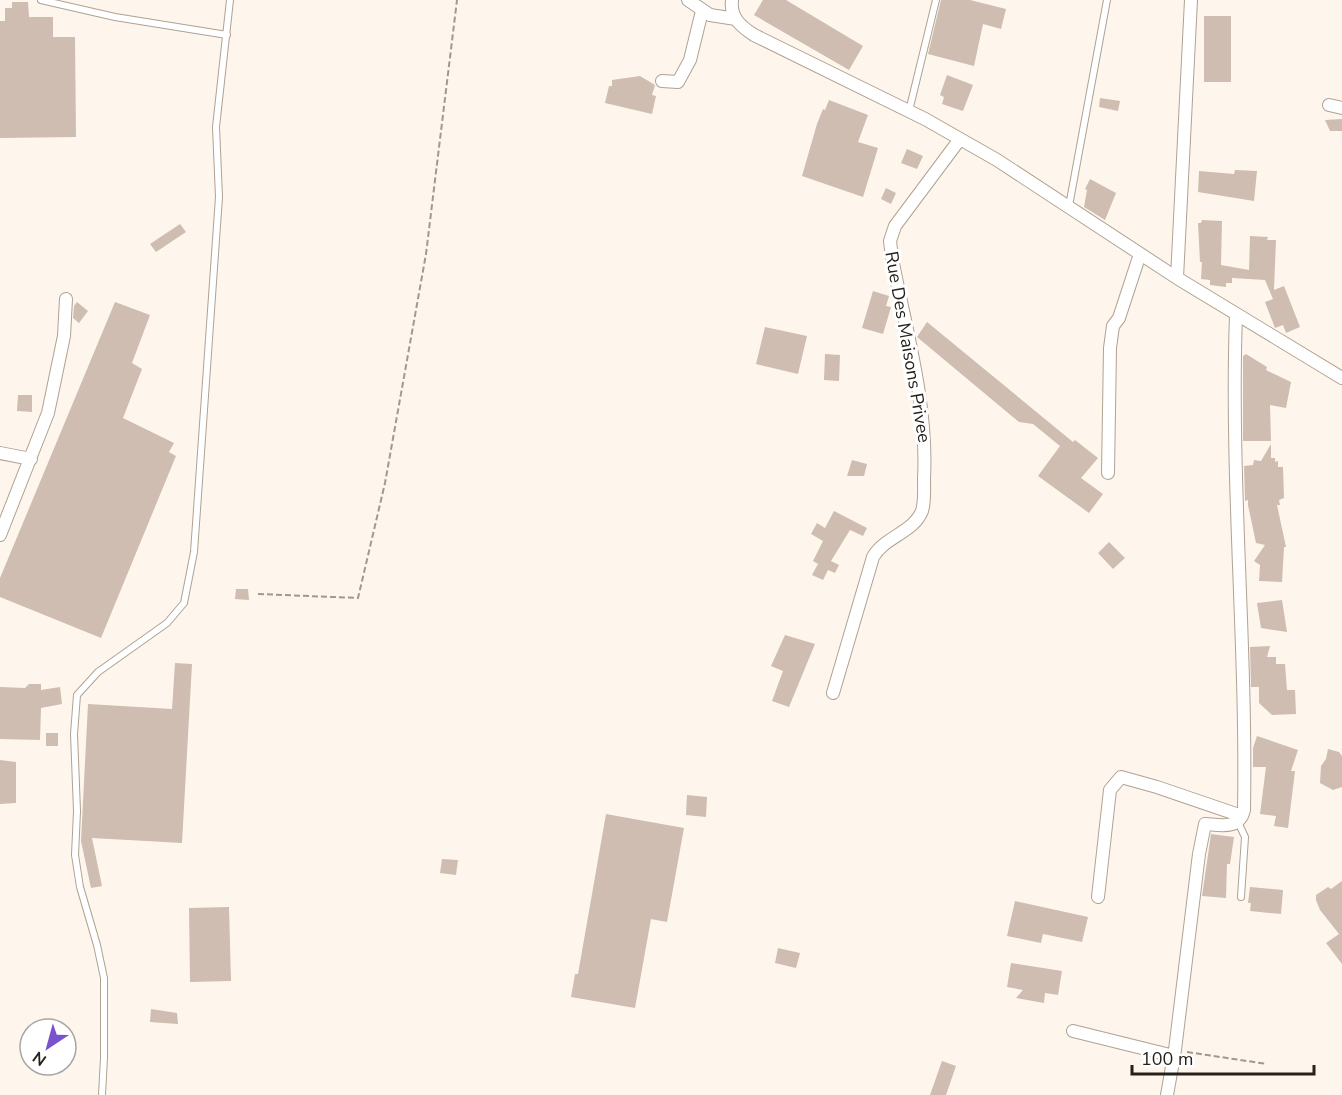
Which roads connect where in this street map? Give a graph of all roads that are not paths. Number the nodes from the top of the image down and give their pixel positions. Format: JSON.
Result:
{"nodes":[{"id":1,"x":41,"y":0,"type":"edge"},
{"id":2,"x":230,"y":0,"type":"edge"},
{"id":3,"x":688,"y":0,"type":"edge"},
{"id":4,"x":732,"y":0,"type":"edge"},
{"id":5,"x":936,"y":0,"type":"edge"},
{"id":6,"x":1107,"y":0,"type":"edge"},
{"id":7,"x":1191,"y":0,"type":"edge"},
{"id":8,"x":702,"y":11,"type":"junction"},
{"id":9,"x":736,"y":20,"type":"junction"},
{"id":10,"x":227,"y":35,"type":"junction"},
{"id":11,"x":662,"y":81,"type":"dead end"},
{"id":12,"x":1329,"y":105,"type":"dead end"},
{"id":13,"x":1342,"y":108,"type":"edge"},
{"id":14,"x":909,"y":111,"type":"junction"},
{"id":15,"x":960,"y":139,"type":"junction"},
{"id":16,"x":1069,"y":207,"type":"junction"},
{"id":17,"x":1140,"y":254,"type":"junction"},
{"id":18,"x":1178,"y":278,"type":"junction"},
{"id":19,"x":66,"y":299,"type":"dead end"},
{"id":20,"x":1236,"y":315,"type":"junction"},
{"id":21,"x":1342,"y":378,"type":"edge"},
{"id":22,"x":0,"y":453,"type":"edge"},
{"id":23,"x":31,"y":459,"type":"junction"},
{"id":24,"x":1108,"y":473,"type":"dead end"},
{"id":25,"x":0,"y":535,"type":"edge"},
{"id":26,"x":833,"y":693,"type":"dead end"},
{"id":27,"x":1240,"y":819,"type":"junction"},
{"id":28,"x":1098,"y":897,"type":"dead end"},
{"id":29,"x":1241,"y":897,"type":"dead end"},
{"id":30,"x":1073,"y":1031,"type":"dead end"},
{"id":31,"x":1174,"y":1053,"type":"junction"},
{"id":32,"x":102,"y":1095,"type":"edge"},
{"id":33,"x":1167,"y":1095,"type":"edge"}],
"edges":[{"from":1,"to":10,"type":"lane"},
{"from":2,"to":10,"type":"lane"},
{"from":3,"to":8,"type":"street"},
{"from":4,"to":9,"type":"street"},
{"from":5,"to":14,"type":"lane"},
{"from":6,"to":16,"type":"lane"},
{"from":7,"to":18,"type":"street"},
{"from":8,"to":9,"type":"street"},
{"from":8,"to":11,"type":"street"},
{"from":9,"to":14,"type":"street"},
{"from":10,"to":32,"type":"lane"},
{"from":12,"to":13,"type":"street"},
{"from":14,"to":15,"type":"street"},
{"from":15,"to":16,"type":"street"},
{"from":15,"to":26,"type":"street","name":"Rue Des Maisons Privee"},
{"from":16,"to":17,"type":"street"},
{"from":17,"to":18,"type":"street"},
{"from":17,"to":24,"type":"street"},
{"from":18,"to":20,"type":"street"},
{"from":19,"to":23,"type":"street"},
{"from":20,"to":21,"type":"street"},
{"from":20,"to":27,"type":"street"},
{"from":22,"to":23,"type":"street"},
{"from":23,"to":25,"type":"street"},
{"from":27,"to":28,"type":"street"},
{"from":27,"to":29,"type":"lane"},
{"from":27,"to":31,"type":"street"},
{"from":30,"to":31,"type":"street"},
{"from":31,"to":33,"type":"street"}]}
